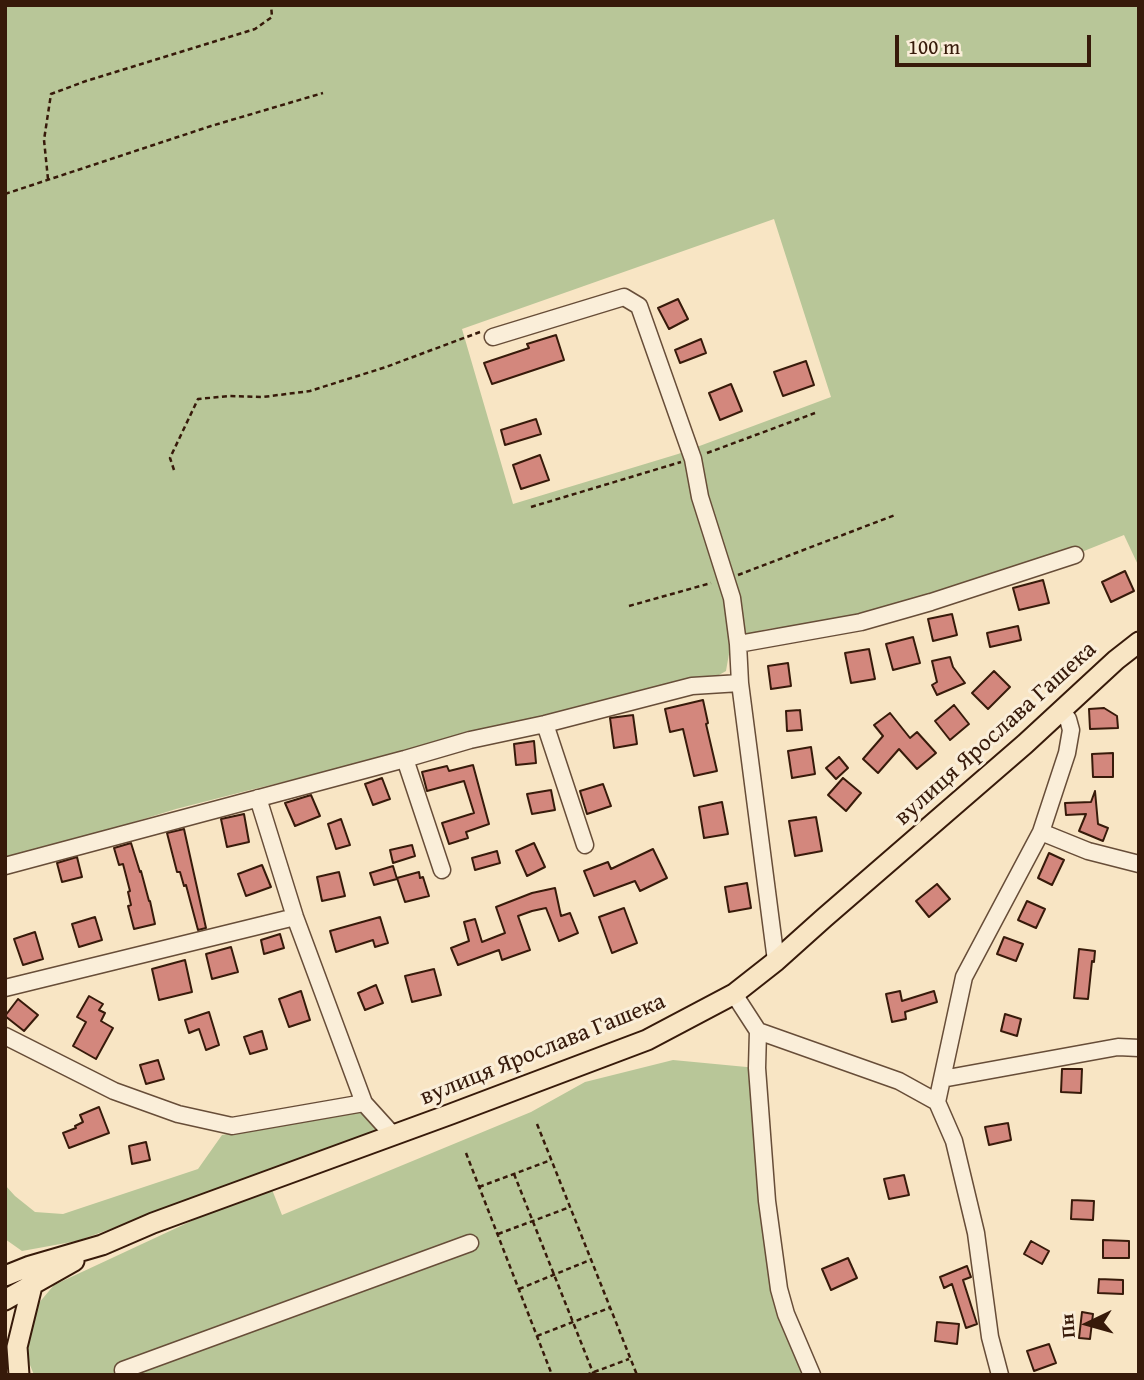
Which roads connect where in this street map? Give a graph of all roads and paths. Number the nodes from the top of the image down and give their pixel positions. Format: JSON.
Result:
{"nodes":[{"id":1,"x":271,"y":5,"type":"edge"},
{"id":2,"x":323,"y":93,"type":"dead end"},
{"id":3,"x":48,"y":179,"type":"junction"},
{"id":4,"x":5,"y":194,"type":"edge"},
{"id":5,"x":493,"y":337,"type":"joint"},
{"id":6,"x":815,"y":413,"type":"dead end"},
{"id":7,"x":693,"y":458,"type":"junction"},
{"id":8,"x":174,"y":470,"type":"dead end"},
{"id":9,"x":531,"y":506,"type":"dead end"},
{"id":10,"x":895,"y":515,"type":"dead end"},
{"id":11,"x":1075,"y":555,"type":"dead end"},
{"id":12,"x":727,"y":579,"type":"junction"},
{"id":13,"x":629,"y":606,"type":"dead end"},
{"id":14,"x":1139,"y":642,"type":"edge"},
{"id":15,"x":738,"y":644,"type":"junction"},
{"id":16,"x":740,"y":683,"type":"junction"},
{"id":17,"x":1060,"y":711,"type":"junction"},
{"id":18,"x":545,"y":724,"type":"junction"},
{"id":19,"x":405,"y":759,"type":"junction"},
{"id":20,"x":258,"y":798,"type":"junction"},
{"id":21,"x":1041,"y":832,"type":"junction"},
{"id":22,"x":585,"y":845,"type":"dead end"},
{"id":23,"x":1139,"y":864,"type":"edge"},
{"id":24,"x":5,"y":866,"type":"edge"},
{"id":25,"x":442,"y":870,"type":"dead end"},
{"id":26,"x":295,"y":917,"type":"junction"},
{"id":27,"x":776,"y":961,"type":"junction"},
{"id":28,"x":5,"y":988,"type":"edge"},
{"id":29,"x":734,"y":993,"type":"junction"},
{"id":30,"x":758,"y":1031,"type":"junction"},
{"id":31,"x":5,"y":1036,"type":"edge"},
{"id":32,"x":1139,"y":1048,"type":"edge"},
{"id":33,"x":942,"y":1079,"type":"junction"},
{"id":34,"x":937,"y":1102,"type":"junction"},
{"id":35,"x":363,"y":1103,"type":"junction"},
{"id":36,"x":537,"y":1124,"type":"dead end"},
{"id":37,"x":393,"y":1135,"type":"junction"},
{"id":38,"x":466,"y":1153,"type":"dead end"},
{"id":39,"x":551,"y":1160,"type":"junction"},
{"id":40,"x":514,"y":1174,"type":"junction"},
{"id":41,"x":479,"y":1187,"type":"junction"},
{"id":42,"x":570,"y":1208,"type":"junction"},
{"id":43,"x":533,"y":1222,"type":"junction"},
{"id":44,"x":498,"y":1234,"type":"junction"},
{"id":45,"x":471,"y":1243,"type":"dead end"},
{"id":46,"x":591,"y":1260,"type":"junction"},
{"id":47,"x":15,"y":1274,"type":"edge"},
{"id":48,"x":554,"y":1274,"type":"junction"},
{"id":49,"x":519,"y":1289,"type":"junction"},
{"id":50,"x":5,"y":1300,"type":"edge"},
{"id":51,"x":610,"y":1307,"type":"junction"},
{"id":52,"x":573,"y":1322,"type":"junction"},
{"id":53,"x":537,"y":1336,"type":"junction"},
{"id":54,"x":631,"y":1358,"type":"junction"},
{"id":55,"x":594,"y":1373,"type":"edge"},
{"id":56,"x":19,"y":1375,"type":"edge"},
{"id":57,"x":124,"y":1375,"type":"edge"},
{"id":58,"x":552,"y":1375,"type":"edge"},
{"id":59,"x":586,"y":1375,"type":"edge"},
{"id":60,"x":637,"y":1375,"type":"edge"},
{"id":61,"x":812,"y":1375,"type":"edge"},
{"id":62,"x":1000,"y":1375,"type":"edge"}],
"edges":[{"from":1,"to":3,"type":"path"},
{"from":2,"to":3,"type":"path"},
{"from":3,"to":4,"type":"path"},
{"from":5,"to":7,"type":"street"},
{"from":5,"to":8,"type":"path"},
{"from":6,"to":7,"type":"path"},
{"from":7,"to":9,"type":"path"},
{"from":7,"to":12,"type":"street"},
{"from":10,"to":12,"type":"path"},
{"from":11,"to":15,"type":"street"},
{"from":12,"to":13,"type":"path"},
{"from":12,"to":15,"type":"street"},
{"from":14,"to":17,"type":"main road","name":"вулиця Ярослава Гашека"},
{"from":15,"to":16,"type":"street"},
{"from":16,"to":18,"type":"street"},
{"from":16,"to":27,"type":"street"},
{"from":17,"to":21,"type":"street"},
{"from":17,"to":27,"type":"main road","name":"вулиця Ярослава Гашека"},
{"from":18,"to":19,"type":"street"},
{"from":18,"to":22,"type":"street"},
{"from":19,"to":20,"type":"street"},
{"from":19,"to":25,"type":"street"},
{"from":20,"to":24,"type":"street"},
{"from":20,"to":26,"type":"street"},
{"from":21,"to":23,"type":"street"},
{"from":21,"to":33,"type":"street"},
{"from":26,"to":28,"type":"street"},
{"from":26,"to":35,"type":"street"},
{"from":27,"to":29,"type":"main road","name":"вулиця Ярослава Гашека"},
{"from":29,"to":30,"type":"street"},
{"from":29,"to":37,"type":"main road","name":"вулиця Ярослава Гашека"},
{"from":30,"to":34,"type":"street"},
{"from":30,"to":61,"type":"street"},
{"from":31,"to":35,"type":"street"},
{"from":32,"to":33,"type":"street"},
{"from":33,"to":34,"type":"street"},
{"from":34,"to":62,"type":"street"},
{"from":35,"to":37,"type":"street"},
{"from":36,"to":39,"type":"path"},
{"from":37,"to":47,"type":"main road","name":"вулиця Ярослава Гашека"},
{"from":38,"to":41,"type":"path"},
{"from":39,"to":40,"type":"path"},
{"from":39,"to":42,"type":"path"},
{"from":40,"to":41,"type":"path"},
{"from":40,"to":43,"type":"path"},
{"from":41,"to":44,"type":"path"},
{"from":42,"to":43,"type":"path"},
{"from":42,"to":46,"type":"path"},
{"from":43,"to":44,"type":"path"},
{"from":43,"to":48,"type":"path"},
{"from":44,"to":49,"type":"path"},
{"from":45,"to":57,"type":"street"},
{"from":46,"to":48,"type":"path"},
{"from":46,"to":51,"type":"path"},
{"from":47,"to":50,"type":"main road","name":"вулиця Ярослава Гашека"},
{"from":47,"to":56,"type":"main road"},
{"from":48,"to":49,"type":"path"},
{"from":48,"to":52,"type":"path"},
{"from":49,"to":53,"type":"path"},
{"from":51,"to":52,"type":"path"},
{"from":51,"to":54,"type":"path"},
{"from":52,"to":53,"type":"path"},
{"from":52,"to":55,"type":"path"},
{"from":53,"to":58,"type":"path"},
{"from":54,"to":55,"type":"path"},
{"from":54,"to":60,"type":"path"},
{"from":55,"to":59,"type":"path"}]}
